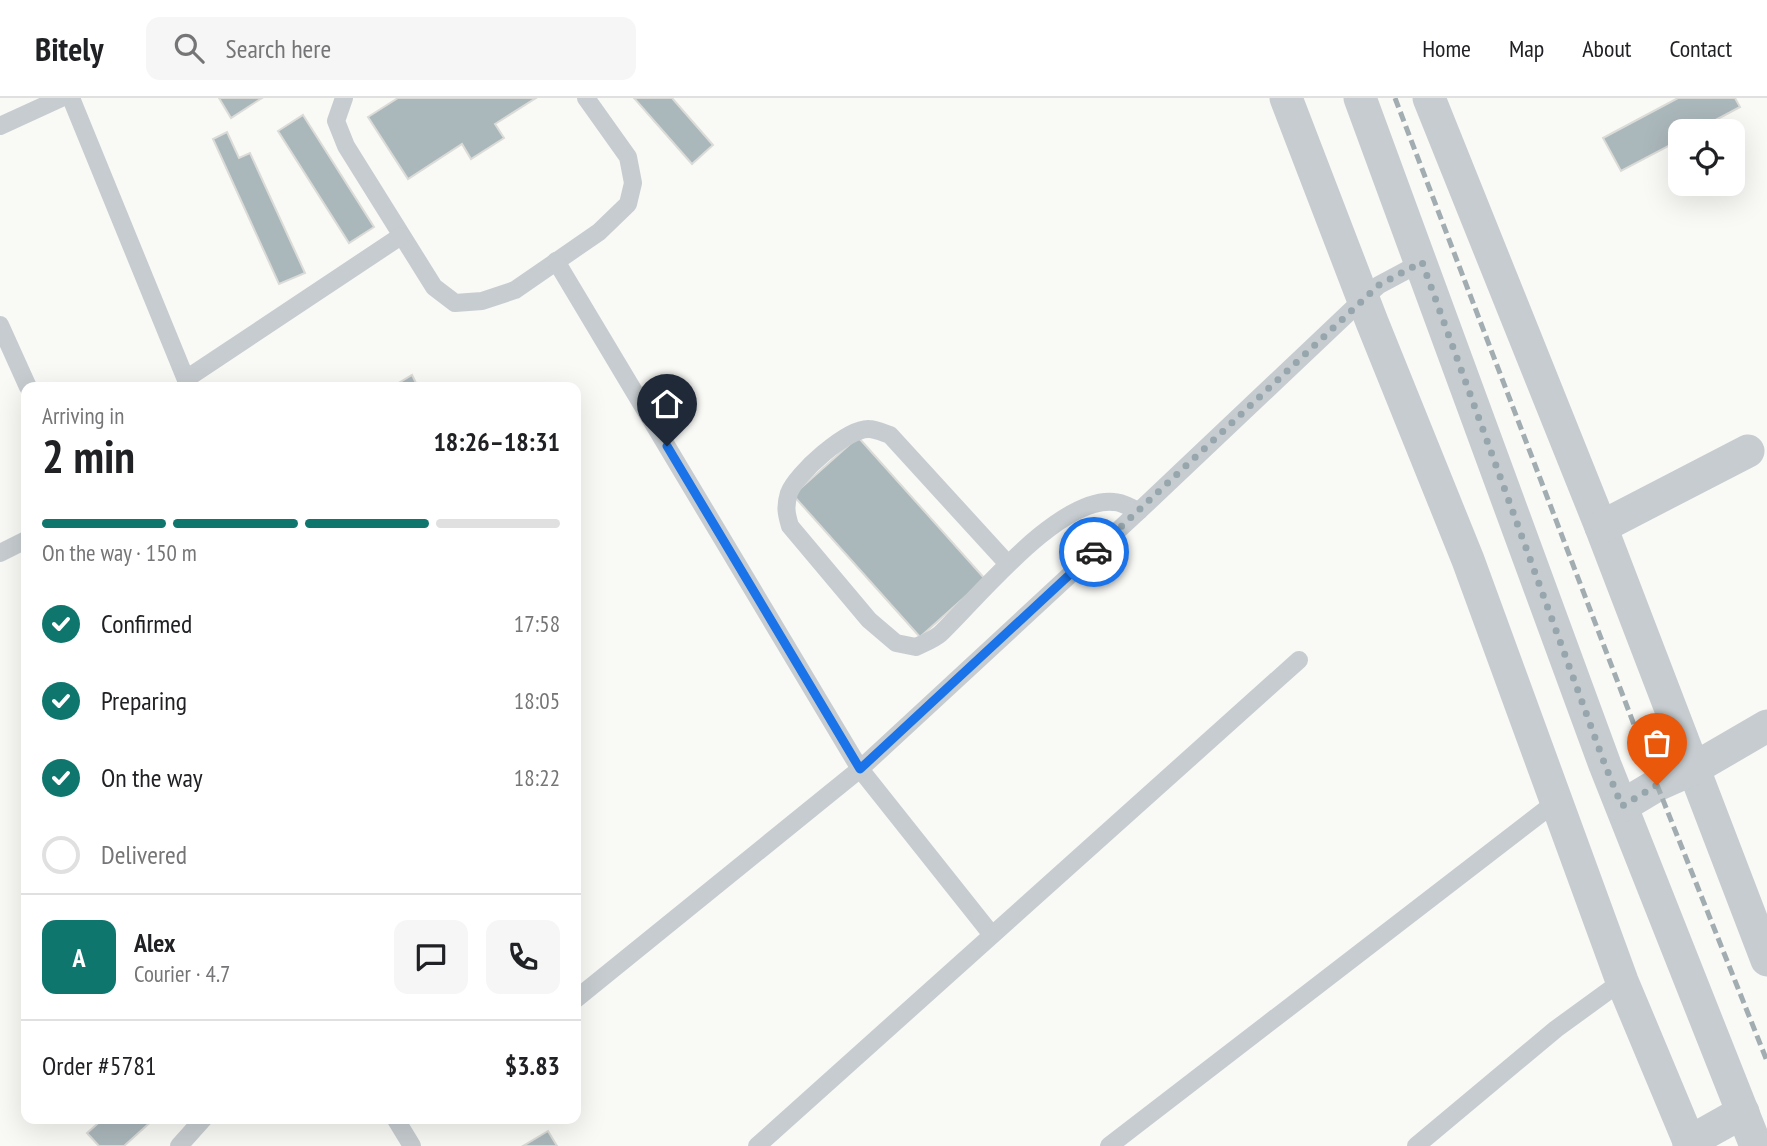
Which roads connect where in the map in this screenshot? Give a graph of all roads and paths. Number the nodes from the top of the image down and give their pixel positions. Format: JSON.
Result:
{"nodes":[{"id":1,"x":61,"y":98,"type":"edge"},
{"id":2,"x":71,"y":98,"type":"edge"},
{"id":3,"x":344,"y":98,"type":"edge"},
{"id":4,"x":586,"y":98,"type":"edge"},
{"id":5,"x":1286,"y":98,"type":"edge"},
{"id":6,"x":1360,"y":98,"type":"edge"},
{"id":7,"x":1429,"y":98,"type":"edge"},
{"id":8,"x":0,"y":126,"type":"edge"},
{"id":9,"x":401,"y":236,"type":"junction"},
{"id":10,"x":556,"y":261,"type":"junction"},
{"id":11,"x":1413,"y":266,"type":"junction"},
{"id":12,"x":1371,"y":292,"type":"junction"},
{"id":13,"x":0,"y":325,"type":"edge"},
{"id":14,"x":27,"y":382,"type":"edge"},
{"id":15,"x":188,"y":382,"type":"edge"},
{"id":16,"x":189,"y":382,"type":"edge"},
{"id":17,"x":1748,"y":451,"type":"dead end"},
{"id":18,"x":1139,"y":511,"type":"junction"},
{"id":19,"x":1601,"y":527,"type":"junction"},
{"id":20,"x":21,"y":542,"type":"edge"},
{"id":21,"x":0,"y":553,"type":"edge"},
{"id":22,"x":1007,"y":563,"type":"junction"},
{"id":23,"x":1299,"y":660,"type":"dead end"},
{"id":24,"x":1767,"y":726,"type":"edge"},
{"id":25,"x":860,"y":769,"type":"junction"},
{"id":26,"x":1693,"y":769,"type":"junction"},
{"id":27,"x":1557,"y":801,"type":"junction"},
{"id":28,"x":1622,"y":806,"type":"junction"},
{"id":29,"x":992,"y":935,"type":"junction"},
{"id":30,"x":1767,"y":960,"type":"edge"},
{"id":31,"x":1622,"y":981,"type":"junction"},
{"id":32,"x":581,"y":995,"type":"edge"},
{"id":33,"x":1739,"y":1114,"type":"junction"},
{"id":34,"x":198,"y":1124,"type":"edge"},
{"id":35,"x":399,"y":1124,"type":"edge"},
{"id":36,"x":1693,"y":1143,"type":"edge"},
{"id":37,"x":178,"y":1146,"type":"edge"},
{"id":38,"x":412,"y":1146,"type":"edge"},
{"id":39,"x":757,"y":1146,"type":"edge"},
{"id":40,"x":1109,"y":1146,"type":"edge"},
{"id":41,"x":1416,"y":1146,"type":"edge"},
{"id":42,"x":1756,"y":1146,"type":"edge"}],
"edges":[{"from":1,"to":8,"type":"lane"},
{"from":2,"to":15,"type":"lane"},
{"from":3,"to":9,"type":"lane"},
{"from":4,"to":10,"type":"lane"},
{"from":5,"to":12,"type":"street"},
{"from":6,"to":11,"type":"street"},
{"from":7,"to":19,"type":"street"},
{"from":9,"to":10,"type":"lane"},
{"from":9,"to":16,"type":"lane"},
{"from":10,"to":25,"type":"lane"},
{"from":11,"to":12,"type":"lane"},
{"from":11,"to":28,"type":"street"},
{"from":12,"to":18,"type":"lane"},
{"from":12,"to":27,"type":"street"},
{"from":13,"to":14,"type":"lane"},
{"from":17,"to":19,"type":"street"},
{"from":18,"to":22,"type":"lane"},
{"from":18,"to":25,"type":"lane"},
{"from":19,"to":26,"type":"street"},
{"from":20,"to":21,"type":"lane"},
{"from":22,"to":22,"type":"lane"},
{"from":23,"to":29,"type":"lane"},
{"from":24,"to":26,"type":"street"},
{"from":25,"to":29,"type":"lane"},
{"from":25,"to":32,"type":"lane"},
{"from":26,"to":28,"type":"street"},
{"from":26,"to":30,"type":"street"},
{"from":27,"to":31,"type":"street"},
{"from":27,"to":40,"type":"lane"},
{"from":28,"to":33,"type":"street"},
{"from":29,"to":39,"type":"lane"},
{"from":31,"to":36,"type":"street"},
{"from":31,"to":41,"type":"lane"},
{"from":33,"to":36,"type":"street"},
{"from":33,"to":42,"type":"street"},
{"from":34,"to":37,"type":"lane"},
{"from":35,"to":38,"type":"lane"}]}
